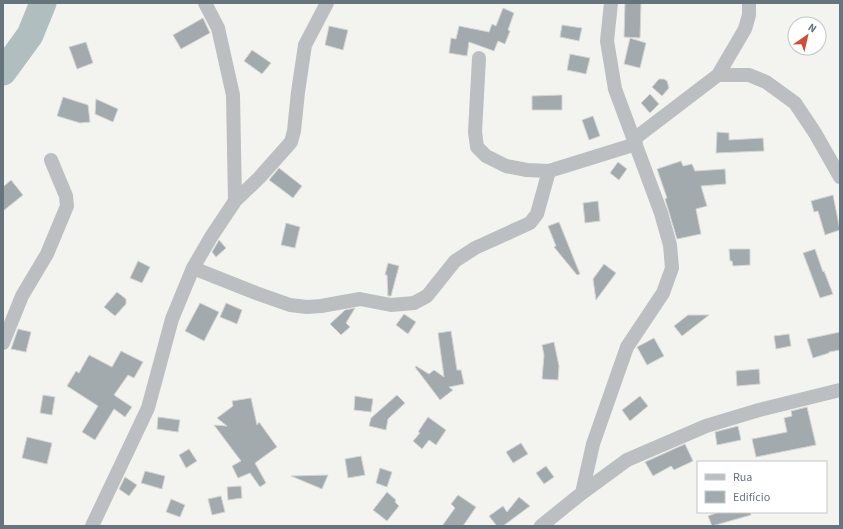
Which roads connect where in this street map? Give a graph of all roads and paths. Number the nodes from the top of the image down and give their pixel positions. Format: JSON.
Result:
{"nodes":[{"id":1,"x":205,"y":3,"type":"edge"},
{"id":2,"x":327,"y":3,"type":"edge"},
{"id":3,"x":611,"y":3,"type":"edge"},
{"id":4,"x":749,"y":3,"type":"edge"},
{"id":5,"x":478,"y":58,"type":"dead end"},
{"id":6,"x":718,"y":75,"type":"junction"},
{"id":7,"x":635,"y":142,"type":"junction"},
{"id":8,"x":51,"y":160,"type":"dead end"},
{"id":9,"x":549,"y":170,"type":"junction"},
{"id":10,"x":840,"y":177,"type":"edge"},
{"id":11,"x":235,"y":201,"type":"junction"},
{"id":12,"x":193,"y":268,"type":"junction"},
{"id":13,"x":3,"y":343,"type":"edge"},
{"id":14,"x":840,"y":390,"type":"edge"},
{"id":15,"x":582,"y":493,"type":"junction"},
{"id":16,"x":92,"y":526,"type":"edge"},
{"id":17,"x":541,"y":526,"type":"edge"}],
"edges":[{"from":1,"to":11,"type":"street"},
{"from":2,"to":11,"type":"street"},
{"from":3,"to":7,"type":"street"},
{"from":4,"to":6,"type":"street"},
{"from":5,"to":9,"type":"street"},
{"from":6,"to":7,"type":"street"},
{"from":6,"to":10,"type":"street"},
{"from":7,"to":9,"type":"street"},
{"from":7,"to":15,"type":"street"},
{"from":8,"to":13,"type":"street"},
{"from":9,"to":12,"type":"street"},
{"from":11,"to":12,"type":"street"},
{"from":12,"to":16,"type":"street"},
{"from":14,"to":15,"type":"street"},
{"from":15,"to":17,"type":"street"}]}
